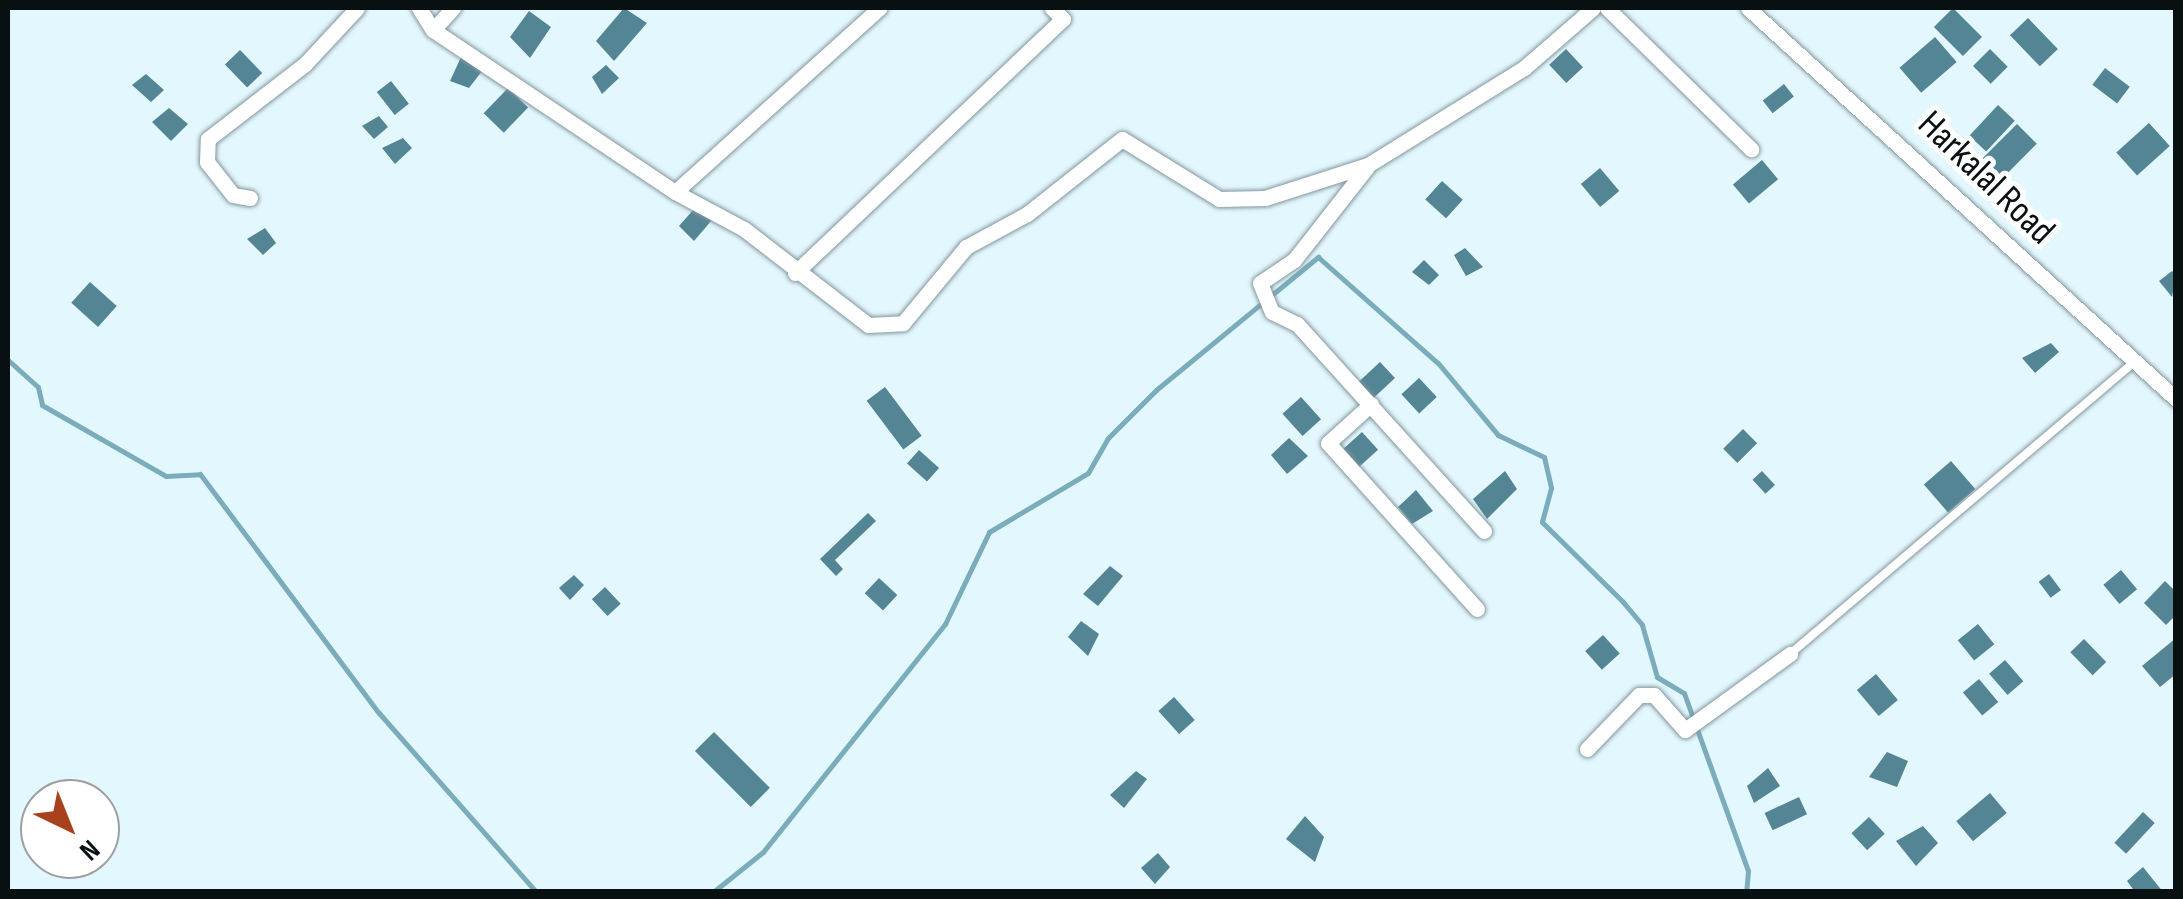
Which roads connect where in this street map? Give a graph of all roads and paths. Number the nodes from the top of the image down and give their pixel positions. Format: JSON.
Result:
{"nodes":[{"id":1,"x":357,"y":8,"type":"edge"},
{"id":2,"x":419,"y":8,"type":"edge"},
{"id":3,"x":453,"y":8,"type":"edge"},
{"id":4,"x":880,"y":8,"type":"edge"},
{"id":5,"x":1052,"y":8,"type":"edge"},
{"id":6,"x":1593,"y":8,"type":"edge"},
{"id":7,"x":1607,"y":8,"type":"edge"},
{"id":8,"x":1748,"y":8,"type":"edge"},
{"id":9,"x":433,"y":30,"type":"junction"},
{"id":10,"x":1752,"y":150,"type":"dead end"},
{"id":11,"x":1368,"y":165,"type":"junction"},
{"id":12,"x":675,"y":192,"type":"junction"},
{"id":13,"x":250,"y":198,"type":"dead end"},
{"id":14,"x":795,"y":272,"type":"junction"},
{"id":15,"x":2133,"y":363,"type":"junction"},
{"id":16,"x":2176,"y":400,"type":"edge"},
{"id":17,"x":1370,"y":404,"type":"junction"},
{"id":18,"x":1484,"y":531,"type":"dead end"},
{"id":19,"x":1477,"y":609,"type":"dead end"},
{"id":20,"x":1790,"y":654,"type":"joint"},
{"id":21,"x":1588,"y":748,"type":"dead end"}],
"edges":[{"from":1,"to":13,"type":"street"},
{"from":2,"to":9,"type":"street"},
{"from":3,"to":9,"type":"street"},
{"from":4,"to":12,"type":"street"},
{"from":5,"to":14,"type":"street"},
{"from":6,"to":11,"type":"street"},
{"from":7,"to":10,"type":"street"},
{"from":8,"to":15,"type":"street","name":"Harkalal Road"},
{"from":9,"to":12,"type":"street"},
{"from":11,"to":14,"type":"street"},
{"from":11,"to":17,"type":"street"},
{"from":12,"to":14,"type":"street"},
{"from":15,"to":16,"type":"street","name":"Harkalal Road"},
{"from":15,"to":20,"type":"lane"},
{"from":17,"to":18,"type":"street"},
{"from":17,"to":19,"type":"street"},
{"from":20,"to":21,"type":"street"}]}
